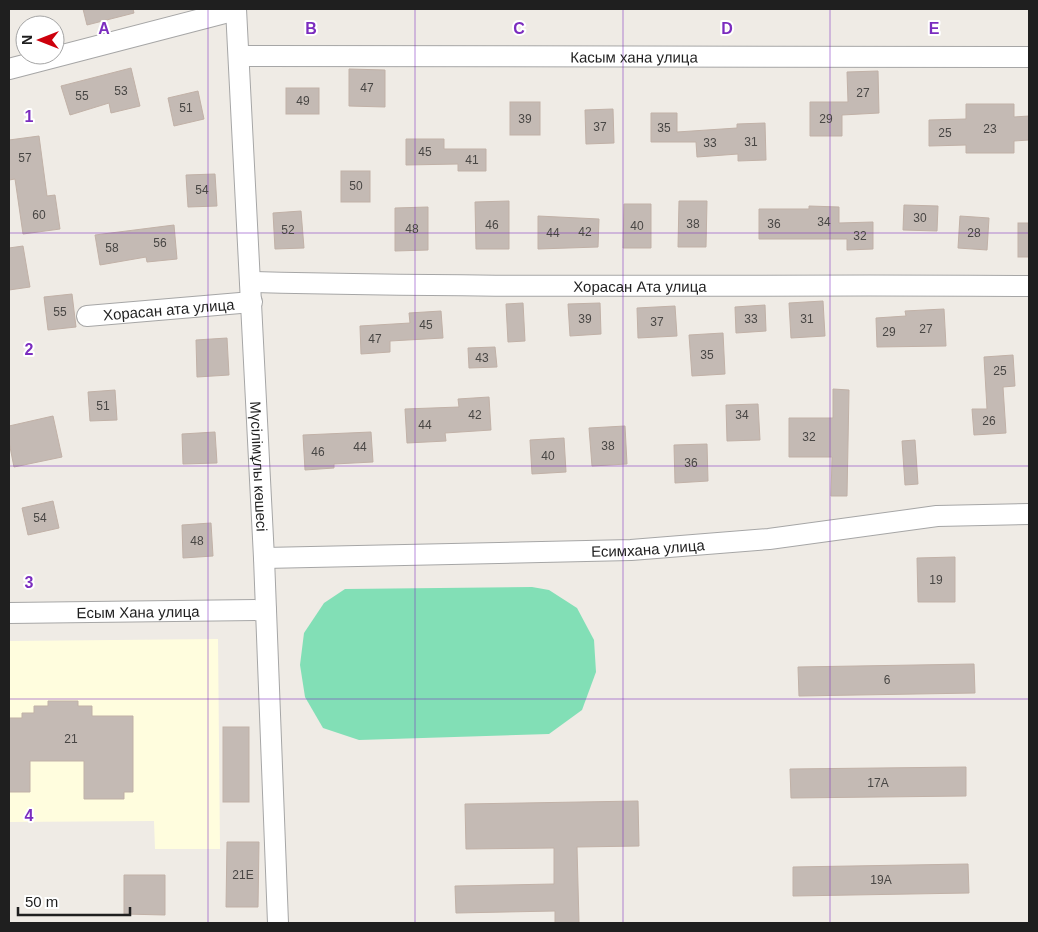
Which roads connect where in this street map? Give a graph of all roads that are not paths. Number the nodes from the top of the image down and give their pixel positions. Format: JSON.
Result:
{"nodes":[{"id":1,"x":236,"y":10,"type":"edge"},
{"id":2,"x":239,"y":56,"type":"junction"},
{"id":3,"x":1029,"y":57,"type":"edge"},
{"id":4,"x":9,"y":69,"type":"edge"},
{"id":5,"x":250,"y":282,"type":"junction"},
{"id":6,"x":1029,"y":286,"type":"edge"},
{"id":7,"x":252,"y":302,"type":"junction"},
{"id":8,"x":87,"y":316,"type":"dead end"},
{"id":9,"x":1029,"y":514,"type":"edge"},
{"id":10,"x":264,"y":558,"type":"junction"},
{"id":11,"x":266,"y":610,"type":"junction"},
{"id":12,"x":9,"y":613,"type":"edge"},
{"id":13,"x":278,"y":923,"type":"edge"}],
"edges":[{"from":1,"to":2,"type":"street","name":"Мүсілімұлы көшесі"},
{"from":1,"to":4,"type":"street"},
{"from":2,"to":3,"type":"street","name":"Касым хана улица"},
{"from":2,"to":5,"type":"street","name":"Мүсілімұлы көшесі"},
{"from":5,"to":6,"type":"street","name":"Хорасан Ата улица"},
{"from":5,"to":7,"type":"street","name":"Мүсілімұлы көшесі"},
{"from":7,"to":8,"type":"street","name":"Хорасан ата улица"},
{"from":7,"to":10,"type":"street","name":"Мүсілімұлы көшесі"},
{"from":9,"to":10,"type":"street","name":"Есимхана улица"},
{"from":10,"to":11,"type":"street","name":"Мүсілімұлы көшесі"},
{"from":11,"to":12,"type":"street","name":"Есым Хана улица"},
{"from":11,"to":13,"type":"street","name":"Мүсілімұлы көшесі"}]}
